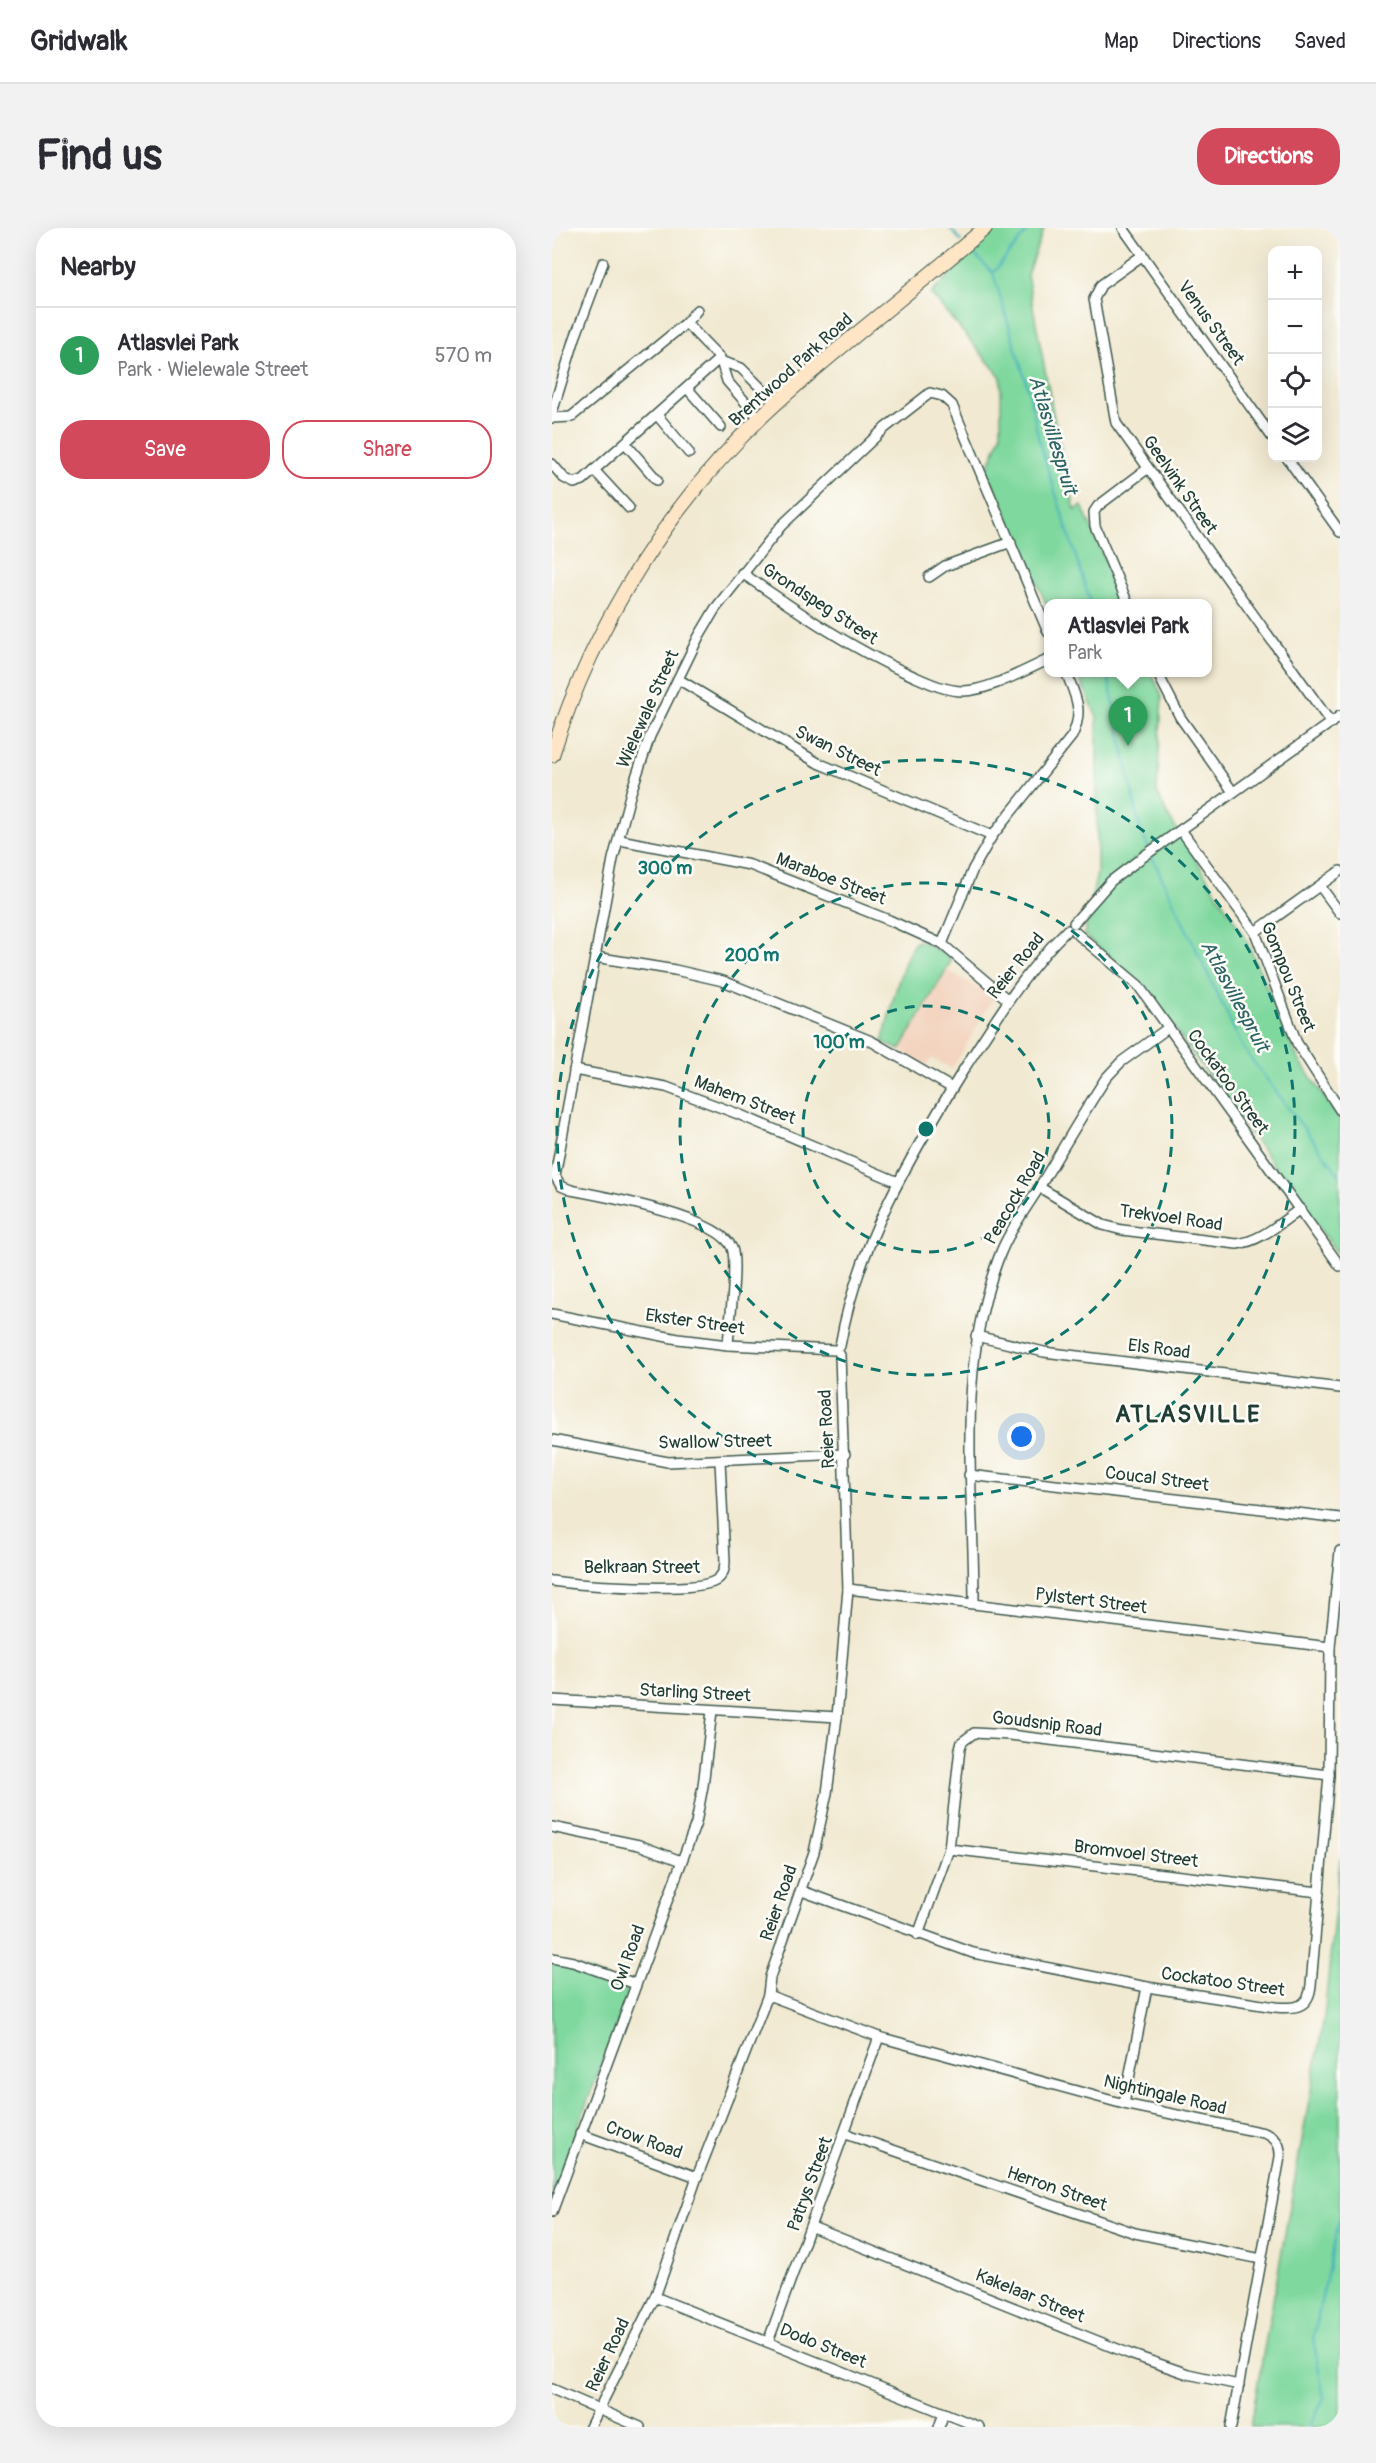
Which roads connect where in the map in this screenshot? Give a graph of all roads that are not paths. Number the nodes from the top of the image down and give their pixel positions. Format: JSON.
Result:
{"nodes":[{"id":1,"x":1124,"y":228,"type":"edge"},
{"id":2,"x":980,"y":232,"type":"edge"},
{"id":3,"x":1143,"y":255,"type":"junction"},
{"id":4,"x":603,"y":263,"type":"dead end"},
{"id":5,"x":697,"y":310,"type":"dead end"},
{"id":6,"x":686,"y":323,"type":"junction"},
{"id":7,"x":721,"y":360,"type":"junction"},
{"id":8,"x":687,"y":388,"type":"junction"},
{"id":9,"x":776,"y":403,"type":"junction"},
{"id":10,"x":552,"y":412,"type":"edge"},
{"id":11,"x":657,"y":415,"type":"junction"},
{"id":12,"x":552,"y":418,"type":"edge"},
{"id":13,"x":760,"y":419,"type":"junction"},
{"id":14,"x":721,"y":427,"type":"dead end"},
{"id":15,"x":1268,"y":431,"type":"edge"},
{"id":16,"x":625,"y":443,"type":"junction"},
{"id":17,"x":689,"y":453,"type":"dead end"},
{"id":18,"x":1290,"y":462,"type":"edge"},
{"id":19,"x":552,"y":464,"type":"edge"},
{"id":20,"x":1148,"y":469,"type":"junction"},
{"id":21,"x":594,"y":470,"type":"junction"},
{"id":22,"x":657,"y":480,"type":"dead end"},
{"id":23,"x":629,"y":508,"type":"dead end"},
{"id":24,"x":1340,"y":532,"type":"edge"},
{"id":25,"x":1011,"y":542,"type":"junction"},
{"id":26,"x":742,"y":573,"type":"junction"},
{"id":27,"x":929,"y":577,"type":"dead end"},
{"id":28,"x":1126,"y":599,"type":"edge"},
{"id":29,"x":1044,"y":622,"type":"edge"},
{"id":30,"x":1044,"y":662,"type":"edge"},
{"id":31,"x":1068,"y":677,"type":"edge"},
{"id":32,"x":1160,"y":677,"type":"edge"},
{"id":33,"x":678,"y":679,"type":"junction"},
{"id":34,"x":1340,"y":716,"type":"edge"},
{"id":35,"x":1331,"y":723,"type":"junction"},
{"id":36,"x":552,"y":755,"type":"edge"},
{"id":37,"x":1233,"y":792,"type":"junction"},
{"id":38,"x":1181,"y":830,"type":"junction"},
{"id":39,"x":992,"y":836,"type":"junction"},
{"id":40,"x":620,"y":840,"type":"junction"},
{"id":41,"x":1340,"y":871,"type":"edge"},
{"id":42,"x":1320,"y":886,"type":"junction"},
{"id":43,"x":1340,"y":914,"type":"edge"},
{"id":44,"x":1072,"y":928,"type":"junction"},
{"id":45,"x":1256,"y":932,"type":"junction"},
{"id":46,"x":942,"y":944,"type":"junction"},
{"id":47,"x":595,"y":957,"type":"junction"},
{"id":48,"x":1008,"y":1000,"type":"junction"},
{"id":49,"x":1167,"y":1028,"type":"junction"},
{"id":50,"x":574,"y":1070,"type":"junction"},
{"id":51,"x":952,"y":1088,"type":"junction"},
{"id":52,"x":1340,"y":1110,"type":"edge"},
{"id":53,"x":898,"y":1182,"type":"junction"},
{"id":54,"x":1039,"y":1187,"type":"junction"},
{"id":55,"x":1300,"y":1209,"type":"junction"},
{"id":56,"x":1340,"y":1266,"type":"edge"},
{"id":57,"x":552,"y":1314,"type":"edge"},
{"id":58,"x":976,"y":1336,"type":"junction"},
{"id":59,"x":728,"y":1345,"type":"junction"},
{"id":60,"x":838,"y":1350,"type":"junction"},
{"id":61,"x":1340,"y":1388,"type":"edge"},
{"id":62,"x":552,"y":1440,"type":"edge"},
{"id":63,"x":845,"y":1454,"type":"junction"},
{"id":64,"x":720,"y":1461,"type":"junction"},
{"id":65,"x":969,"y":1475,"type":"junction"},
{"id":66,"x":1340,"y":1518,"type":"edge"},
{"id":67,"x":1340,"y":1551,"type":"edge"},
{"id":68,"x":552,"y":1581,"type":"edge"},
{"id":69,"x":849,"y":1589,"type":"junction"},
{"id":70,"x":974,"y":1603,"type":"junction"},
{"id":71,"x":1330,"y":1647,"type":"junction"},
{"id":72,"x":552,"y":1700,"type":"edge"},
{"id":73,"x":712,"y":1711,"type":"junction"},
{"id":74,"x":837,"y":1717,"type":"junction"},
{"id":75,"x":1329,"y":1775,"type":"junction"},
{"id":76,"x":552,"y":1827,"type":"edge"},
{"id":77,"x":949,"y":1849,"type":"junction"},
{"id":78,"x":681,"y":1861,"type":"junction"},
{"id":79,"x":802,"y":1892,"type":"junction"},
{"id":80,"x":1319,"y":1892,"type":"junction"},
{"id":81,"x":918,"y":1935,"type":"junction"},
{"id":82,"x":552,"y":1958,"type":"edge"},
{"id":83,"x":636,"y":1984,"type":"junction"},
{"id":84,"x":1147,"y":1987,"type":"junction"},
{"id":85,"x":768,"y":1995,"type":"junction"},
{"id":86,"x":879,"y":2037,"type":"junction"},
{"id":87,"x":1124,"y":2104,"type":"junction"},
{"id":88,"x":580,"y":2134,"type":"junction"},
{"id":89,"x":846,"y":2134,"type":"junction"},
{"id":90,"x":697,"y":2177,"type":"junction"},
{"id":91,"x":552,"y":2212,"type":"edge"},
{"id":92,"x":812,"y":2227,"type":"junction"},
{"id":93,"x":1261,"y":2259,"type":"junction"},
{"id":94,"x":655,"y":2297,"type":"junction"},
{"id":95,"x":768,"y":2342,"type":"junction"},
{"id":96,"x":1239,"y":2385,"type":"junction"},
{"id":97,"x":552,"y":2389,"type":"edge"},
{"id":98,"x":600,"y":2410,"type":"junction"},
{"id":99,"x":944,"y":2413,"type":"junction"},
{"id":100,"x":590,"y":2427,"type":"edge"},
{"id":101,"x":640,"y":2427,"type":"edge"},
{"id":102,"x":939,"y":2427,"type":"edge"},
{"id":103,"x":979,"y":2427,"type":"edge"},
{"id":104,"x":1231,"y":2427,"type":"edge"}],
"edges":[{"from":1,"to":3,"type":"street","name":"Venus Street"},
{"from":2,"to":9,"type":"street","name":"Brentwood Park Road"},
{"from":3,"to":15,"type":"street","name":"Venus Street"},
{"from":3,"to":20,"type":"street","name":"Geelvink Street"},
{"from":4,"to":10,"type":"street"},
{"from":5,"to":6,"type":"street"},
{"from":6,"to":7,"type":"street"},
{"from":6,"to":12,"type":"street"},
{"from":7,"to":8,"type":"street"},
{"from":7,"to":9,"type":"street"},
{"from":7,"to":13,"type":"street"},
{"from":8,"to":11,"type":"street"},
{"from":8,"to":14,"type":"street"},
{"from":9,"to":13,"type":"street","name":"Brentwood Park Road"},
{"from":11,"to":16,"type":"street"},
{"from":11,"to":17,"type":"street"},
{"from":13,"to":36,"type":"street","name":"Brentwood Park Road"},
{"from":16,"to":21,"type":"street"},
{"from":16,"to":22,"type":"street"},
{"from":18,"to":24,"type":"street"},
{"from":19,"to":21,"type":"street"},
{"from":20,"to":28,"type":"street"},
{"from":20,"to":35,"type":"street","name":"Geelvink Street"},
{"from":21,"to":23,"type":"street"},
{"from":25,"to":26,"type":"street","name":"Wielewale Street"},
{"from":25,"to":27,"type":"street"},
{"from":25,"to":29,"type":"street","name":"Wielewale Street"},
{"from":26,"to":30,"type":"street","name":"Grondspeg Street"},
{"from":26,"to":33,"type":"street","name":"Wielewale Street"},
{"from":31,"to":39,"type":"street"},
{"from":32,"to":37,"type":"street"},
{"from":33,"to":39,"type":"street","name":"Swan Street"},
{"from":33,"to":40,"type":"street","name":"Wielewale Street"},
{"from":34,"to":35,"type":"street","name":"Reier Road"},
{"from":35,"to":37,"type":"street","name":"Reier Road"},
{"from":37,"to":38,"type":"street","name":"Reier Road"},
{"from":38,"to":44,"type":"street","name":"Reier Road"},
{"from":38,"to":45,"type":"street","name":"Gompou Street"},
{"from":39,"to":46,"type":"street"},
{"from":40,"to":46,"type":"street","name":"Maraboe Street"},
{"from":40,"to":47,"type":"street","name":"Wielewale Street"},
{"from":41,"to":42,"type":"street"},
{"from":42,"to":43,"type":"street"},
{"from":42,"to":45,"type":"street"},
{"from":44,"to":48,"type":"street","name":"Reier Road"},
{"from":44,"to":49,"type":"street","name":"Cockatoo Street"},
{"from":45,"to":52,"type":"street","name":"Gompou Street"},
{"from":46,"to":48,"type":"street","name":"Maraboe Street"},
{"from":47,"to":50,"type":"street","name":"Wielewale Street"},
{"from":47,"to":51,"type":"street"},
{"from":48,"to":51,"type":"street","name":"Reier Road"},
{"from":49,"to":54,"type":"street","name":"Peacock Road"},
{"from":49,"to":55,"type":"street","name":"Cockatoo Street"},
{"from":50,"to":53,"type":"street","name":"Mahem Street"},
{"from":50,"to":59,"type":"street","name":"Wielewale Street"},
{"from":51,"to":53,"type":"street","name":"Reier Road"},
{"from":53,"to":60,"type":"street","name":"Reier Road"},
{"from":54,"to":55,"type":"street","name":"Trekvoel Road"},
{"from":54,"to":58,"type":"street","name":"Peacock Road"},
{"from":55,"to":56,"type":"street","name":"Cockatoo Street"},
{"from":57,"to":59,"type":"street","name":"Ekster Street"},
{"from":58,"to":61,"type":"street","name":"Els Road"},
{"from":58,"to":65,"type":"street","name":"Peacock Road"},
{"from":59,"to":60,"type":"street","name":"Ekster Street"},
{"from":60,"to":63,"type":"street","name":"Reier Road"},
{"from":62,"to":64,"type":"street","name":"Swallow Street"},
{"from":63,"to":64,"type":"street","name":"Swallow Street"},
{"from":63,"to":69,"type":"street","name":"Reier Road"},
{"from":64,"to":68,"type":"street","name":"Belkraan Street"},
{"from":65,"to":66,"type":"street","name":"Coucal Street"},
{"from":65,"to":70,"type":"street","name":"Peacock Road"},
{"from":67,"to":71,"type":"street","name":"Cockatoo Street"},
{"from":69,"to":70,"type":"street","name":"Pylstert Street"},
{"from":69,"to":74,"type":"street","name":"Reier Road"},
{"from":70,"to":71,"type":"street","name":"Pylstert Street"},
{"from":71,"to":75,"type":"street","name":"Cockatoo Street"},
{"from":72,"to":73,"type":"street","name":"Starling Street"},
{"from":73,"to":74,"type":"street","name":"Starling Street"},
{"from":73,"to":78,"type":"street","name":"Owl Road"},
{"from":74,"to":79,"type":"street","name":"Reier Road"},
{"from":75,"to":77,"type":"street","name":"Goudsnip Road"},
{"from":75,"to":80,"type":"street","name":"Cockatoo Street"},
{"from":76,"to":78,"type":"street"},
{"from":77,"to":80,"type":"street","name":"Bromvoel Street"},
{"from":77,"to":81,"type":"street","name":"Goudsnip Road"},
{"from":78,"to":83,"type":"street","name":"Owl Road"},
{"from":79,"to":81,"type":"street","name":"Cockatoo Street"},
{"from":79,"to":85,"type":"street","name":"Reier Road"},
{"from":80,"to":84,"type":"street","name":"Cockatoo Street"},
{"from":81,"to":84,"type":"street","name":"Cockatoo Street"},
{"from":82,"to":83,"type":"street"},
{"from":83,"to":88,"type":"street","name":"Owl Road"},
{"from":84,"to":87,"type":"street"},
{"from":85,"to":86,"type":"street","name":"Nightingale Road"},
{"from":85,"to":90,"type":"street","name":"Reier Road"},
{"from":86,"to":87,"type":"street","name":"Nightingale Road"},
{"from":86,"to":89,"type":"street","name":"Patrys Street"},
{"from":87,"to":93,"type":"street","name":"Nightingale Road"},
{"from":88,"to":90,"type":"street","name":"Crow Road"},
{"from":88,"to":91,"type":"street","name":"Owl Road"},
{"from":89,"to":92,"type":"street","name":"Patrys Street"},
{"from":89,"to":93,"type":"street","name":"Herron Street"},
{"from":90,"to":94,"type":"street","name":"Reier Road"},
{"from":92,"to":95,"type":"street","name":"Patrys Street"},
{"from":92,"to":96,"type":"street","name":"Kakelaar Street"},
{"from":93,"to":96,"type":"street","name":"Nightingale Road"},
{"from":94,"to":95,"type":"street","name":"Dodo Street"},
{"from":94,"to":98,"type":"street","name":"Reier Road"},
{"from":95,"to":99,"type":"street","name":"Dodo Street"},
{"from":96,"to":104,"type":"street","name":"Nightingale Road"},
{"from":97,"to":98,"type":"street"},
{"from":98,"to":100,"type":"street","name":"Reier Road"},
{"from":98,"to":101,"type":"street"},
{"from":99,"to":102,"type":"street"},
{"from":99,"to":103,"type":"street","name":"Dodo Street"}]}
